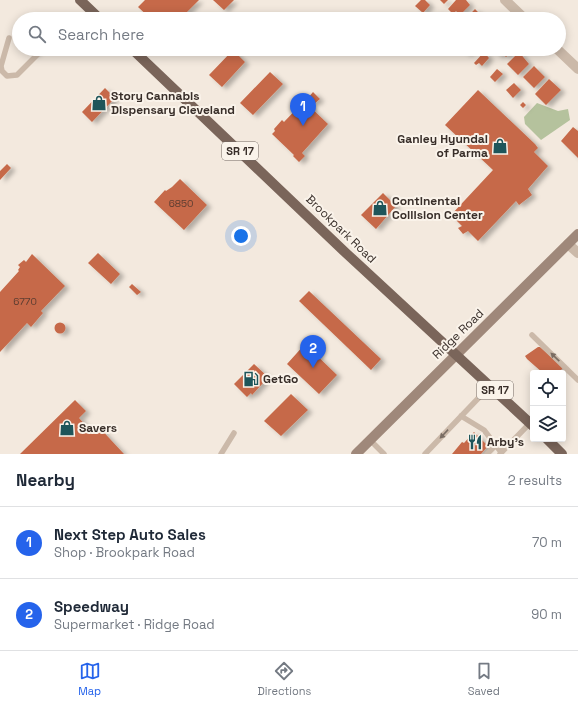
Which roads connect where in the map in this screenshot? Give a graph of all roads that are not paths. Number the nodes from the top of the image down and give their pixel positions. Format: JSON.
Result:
{"nodes":[{"id":1,"x":80,"y":0,"type":"edge"},
{"id":2,"x":505,"y":0,"type":"edge"},
{"id":3,"x":93,"y":12,"type":"edge"},
{"id":4,"x":518,"y":12,"type":"edge"},
{"id":5,"x":9,"y":38,"type":"dead end"},
{"id":6,"x":36,"y":56,"type":"edge"},
{"id":7,"x":139,"y":56,"type":"edge"},
{"id":8,"x":564,"y":56,"type":"edge"},
{"id":9,"x":578,"y":69,"type":"edge"},
{"id":10,"x":578,"y":234,"type":"edge"},
{"id":11,"x":568,"y":244,"type":"junction"},
{"id":12,"x":578,"y":253,"type":"edge"},
{"id":13,"x":532,"y":335,"type":"dead end"},
{"id":14,"x":456,"y":354,"type":"junction"},
{"id":15,"x":578,"y":380,"type":"edge"},
{"id":16,"x":490,"y":386,"type":"junction"},
{"id":17,"x":461,"y":416,"type":"junction"},
{"id":18,"x":530,"y":424,"type":"edge"},
{"id":19,"x":530,"y":426,"type":"edge"},
{"id":20,"x":234,"y":433,"type":"dead end"},
{"id":21,"x":371,"y":441,"type":"junction"},
{"id":22,"x":550,"y":442,"type":"edge"},
{"id":23,"x":495,"y":446,"type":"junction"},
{"id":24,"x":427,"y":453,"type":"edge"},
{"id":25,"x":501,"y":453,"type":"edge"},
{"id":26,"x":221,"y":454,"type":"edge"},
{"id":27,"x":356,"y":454,"type":"edge"},
{"id":28,"x":384,"y":454,"type":"edge"},
{"id":29,"x":487,"y":454,"type":"edge"},
{"id":30,"x":562,"y":454,"type":"edge"}],
"edges":[{"from":1,"to":3,"type":"main road"},
{"from":2,"to":4,"type":"street"},
{"from":5,"to":6,"type":"lane"},
{"from":7,"to":14,"type":"main road","name":"Brookpark Road","number":"SR 17"},
{"from":8,"to":9,"type":"street"},
{"from":10,"to":11,"type":"main road","name":"Ridge Road"},
{"from":11,"to":12,"type":"street"},
{"from":11,"to":14,"type":"main road","name":"Ridge Road"},
{"from":15,"to":13,"type":"lane","one_way":true},
{"from":14,"to":16,"type":"main road","name":"Brookpark Road","number":"SR 17"},
{"from":14,"to":21,"type":"main road","name":"Ridge Road"},
{"from":16,"to":17,"type":"lane"},
{"from":16,"to":18,"type":"main road","name":"Brookpark Road","number":"SR 17"},
{"from":17,"to":23,"type":"lane"},
{"from":17,"to":24,"type":"lane","one_way":true},
{"from":19,"to":25,"type":"lane"},
{"from":20,"to":26,"type":"lane"},
{"from":21,"to":27,"type":"main road","name":"Ridge Road"},
{"from":21,"to":28,"type":"lane"},
{"from":22,"to":30,"type":"main road"},
{"from":23,"to":25,"type":"lane"},
{"from":23,"to":29,"type":"lane"}]}
